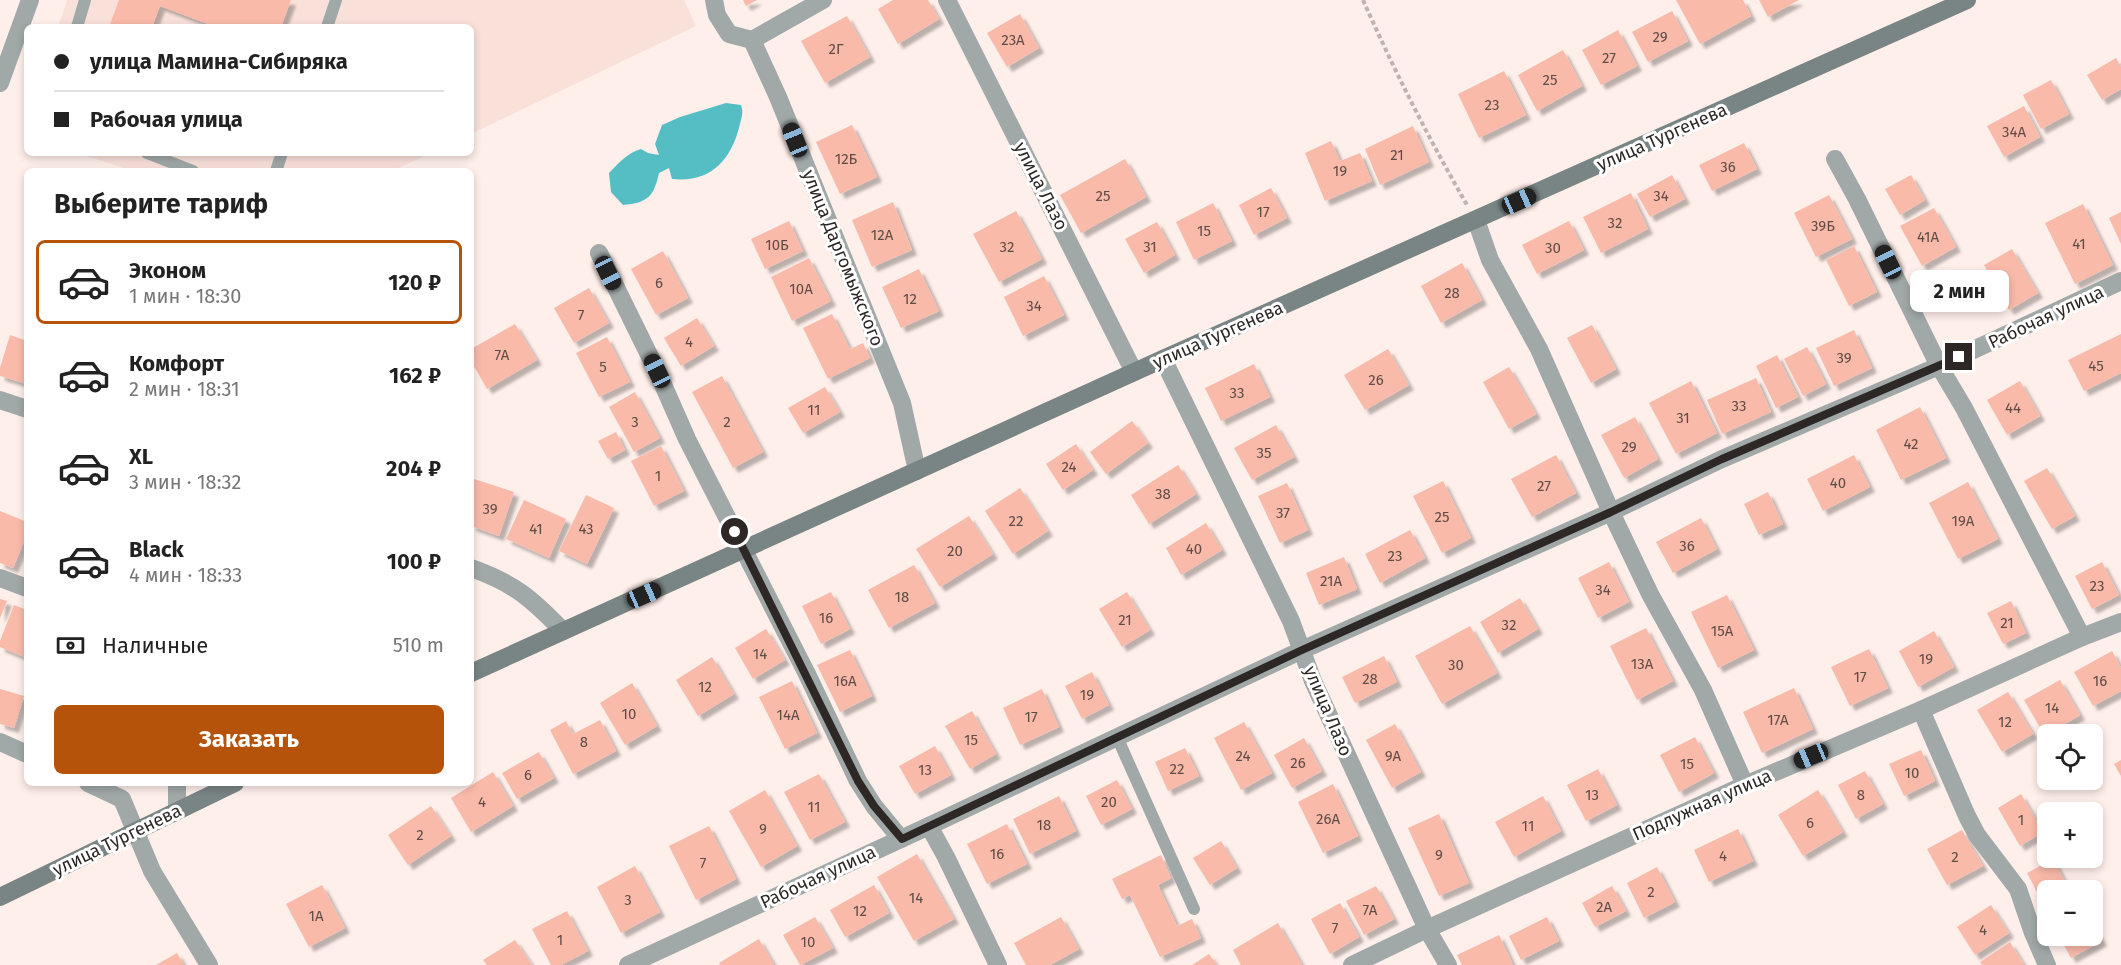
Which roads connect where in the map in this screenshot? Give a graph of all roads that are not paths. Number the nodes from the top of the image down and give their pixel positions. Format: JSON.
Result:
{"nodes":[{"id":1,"x":30,"y":0,"type":"edge"},
{"id":2,"x":85,"y":0,"type":"edge"},
{"id":3,"x":336,"y":0,"type":"edge"},
{"id":4,"x":714,"y":0,"type":"edge"},
{"id":5,"x":823,"y":0,"type":"edge"},
{"id":6,"x":947,"y":0,"type":"edge"},
{"id":7,"x":1967,"y":0,"type":"edge"},
{"id":8,"x":77,"y":24,"type":"edge"},
{"id":9,"x":328,"y":24,"type":"edge"},
{"id":10,"x":752,"y":40,"type":"junction"},
{"id":11,"x":0,"y":83,"type":"edge"},
{"id":12,"x":155,"y":156,"type":"edge"},
{"id":13,"x":1834,"y":159,"type":"dead end"},
{"id":14,"x":185,"y":168,"type":"edge"},
{"id":15,"x":1476,"y":220,"type":"junction"},
{"id":16,"x":598,"y":253,"type":"dead end"},
{"id":17,"x":2121,"y":281,"type":"edge"},
{"id":18,"x":1163,"y":359,"type":"junction"},
{"id":19,"x":1939,"y":366,"type":"junction"},
{"id":20,"x":1134,"y":372,"type":"junction"},
{"id":21,"x":0,"y":400,"type":"edge"},
{"id":22,"x":24,"y":408,"type":"edge"},
{"id":23,"x":917,"y":471,"type":"junction"},
{"id":24,"x":1611,"y":512,"type":"junction"},
{"id":25,"x":745,"y":550,"type":"junction"},
{"id":26,"x":474,"y":569,"type":"edge"},
{"id":27,"x":0,"y":578,"type":"edge"},
{"id":28,"x":24,"y":587,"type":"edge"},
{"id":29,"x":2120,"y":626,"type":"edge"},
{"id":30,"x":563,"y":631,"type":"junction"},
{"id":31,"x":2082,"y":637,"type":"junction"},
{"id":32,"x":1302,"y":650,"type":"junction"},
{"id":33,"x":474,"y":672,"type":"edge"},
{"id":34,"x":1921,"y":710,"type":"junction"},
{"id":35,"x":1117,"y":738,"type":"junction"},
{"id":36,"x":0,"y":742,"type":"edge"},
{"id":37,"x":24,"y":753,"type":"edge"},
{"id":38,"x":1745,"y":785,"type":"junction"},
{"id":39,"x":94,"y":786,"type":"edge"},
{"id":40,"x":177,"y":786,"type":"edge"},
{"id":41,"x":229,"y":786,"type":"edge"},
{"id":42,"x":177,"y":811,"type":"junction"},
{"id":43,"x":929,"y":826,"type":"junction"},
{"id":44,"x":135,"y":830,"type":"junction"},
{"id":45,"x":902,"y":839,"type":"junction"},
{"id":46,"x":0,"y":897,"type":"edge"},
{"id":47,"x":1194,"y":909,"type":"dead end"},
{"id":48,"x":1427,"y":929,"type":"junction"},
{"id":49,"x":210,"y":965,"type":"edge"},
{"id":50,"x":628,"y":965,"type":"edge"},
{"id":51,"x":998,"y":965,"type":"edge"},
{"id":52,"x":1352,"y":965,"type":"edge"},
{"id":53,"x":1448,"y":965,"type":"edge"},
{"id":54,"x":2047,"y":965,"type":"edge"}],
"edges":[{"from":1,"to":11,"type":"street"},
{"from":2,"to":8,"type":"lane"},
{"from":3,"to":9,"type":"lane"},
{"from":4,"to":10,"type":"street"},
{"from":5,"to":10,"type":"street"},
{"from":6,"to":20,"type":"street","name":"улица Лазо"},
{"from":7,"to":15,"type":"street","name":"улица Тургенева"},
{"from":10,"to":23,"type":"street","name":"улица Даргомыжского"},
{"from":12,"to":14,"type":"lane"},
{"from":13,"to":19,"type":"street"},
{"from":15,"to":18,"type":"street","name":"улица Тургенева"},
{"from":15,"to":24,"type":"street"},
{"from":16,"to":25,"type":"street"},
{"from":17,"to":19,"type":"street","name":"Рабочая улица"},
{"from":18,"to":20,"type":"street","name":"улица Тургенева"},
{"from":18,"to":32,"type":"street","name":"улица Лазо"},
{"from":19,"to":24,"type":"street","name":"Рабочая улица"},
{"from":19,"to":31,"type":"street"},
{"from":20,"to":23,"type":"street","name":"улица Тургенева"},
{"from":21,"to":22,"type":"street"},
{"from":23,"to":25,"type":"street","name":"улица Тургенева"},
{"from":24,"to":32,"type":"street","name":"Рабочая улица"},
{"from":24,"to":38,"type":"street"},
{"from":25,"to":30,"type":"street","name":"улица Тургенева"},
{"from":25,"to":45,"type":"street"},
{"from":26,"to":30,"type":"street"},
{"from":27,"to":28,"type":"street"},
{"from":29,"to":31,"type":"street","name":"Подлужная улица"},
{"from":30,"to":33,"type":"street","name":"улица Тургенева"},
{"from":31,"to":34,"type":"street","name":"Подлужная улица"},
{"from":32,"to":35,"type":"street","name":"Рабочая улица"},
{"from":32,"to":48,"type":"street","name":"улица Лазо"},
{"from":34,"to":38,"type":"street","name":"Подлужная улица"},
{"from":34,"to":54,"type":"street"},
{"from":35,"to":43,"type":"street","name":"Рабочая улица"},
{"from":35,"to":47,"type":"lane"},
{"from":36,"to":37,"type":"street"},
{"from":38,"to":48,"type":"street","name":"Подлужная улица"},
{"from":39,"to":44,"type":"street"},
{"from":40,"to":42,"type":"street"},
{"from":41,"to":42,"type":"street","name":"улица Тургенева"},
{"from":42,"to":44,"type":"street","name":"улица Тургенева"},
{"from":43,"to":45,"type":"street","name":"Рабочая улица"},
{"from":43,"to":51,"type":"street"},
{"from":44,"to":46,"type":"street","name":"улица Тургенева"},
{"from":44,"to":49,"type":"street"},
{"from":45,"to":50,"type":"street","name":"Рабочая улица"},
{"from":48,"to":52,"type":"street","name":"Подлужная улица"},
{"from":48,"to":53,"type":"street","name":"улица Лазо"}]}
